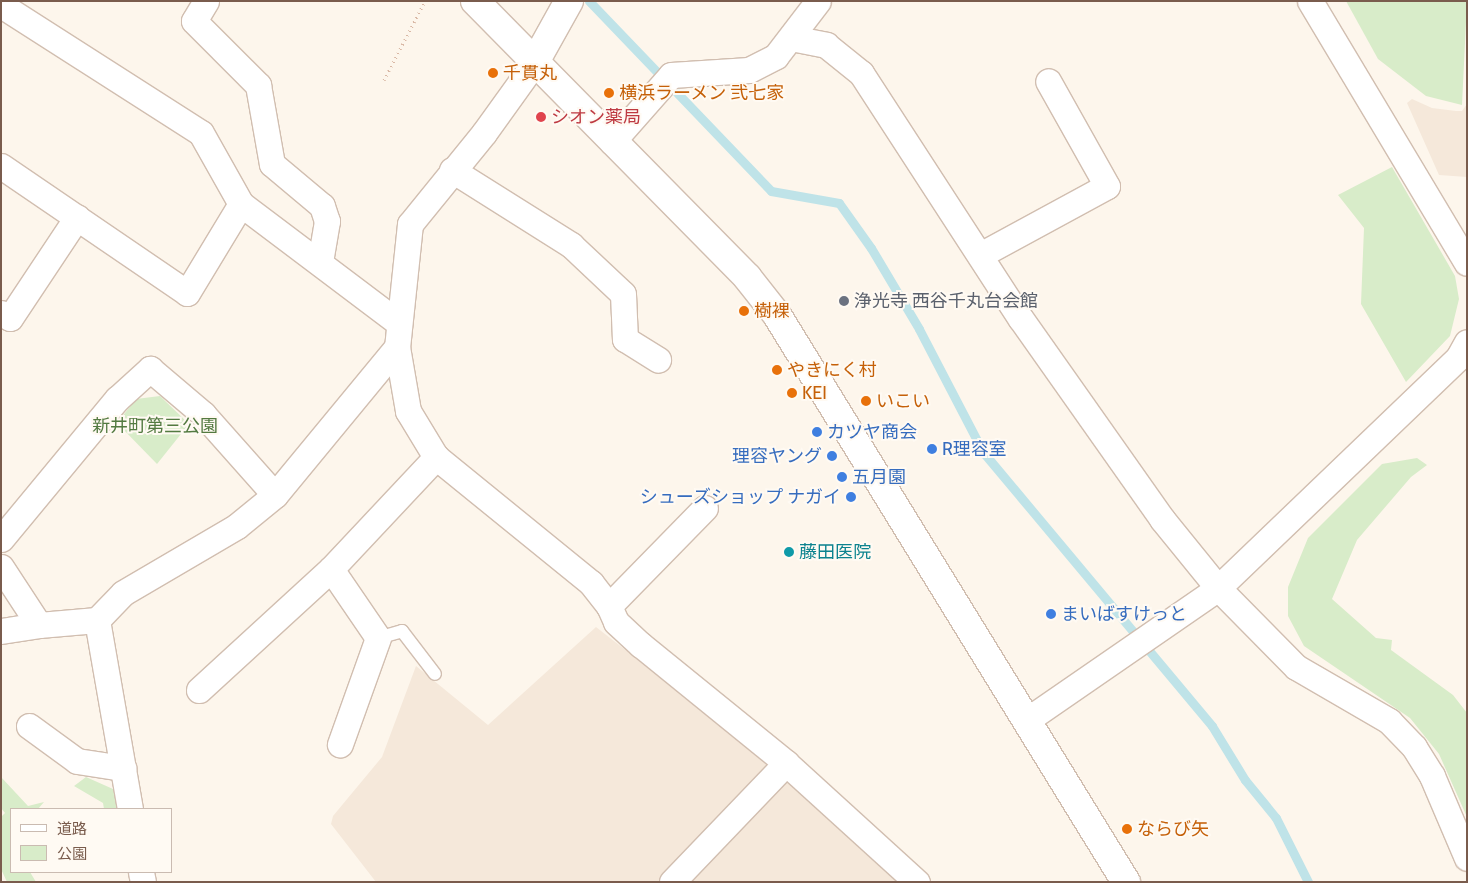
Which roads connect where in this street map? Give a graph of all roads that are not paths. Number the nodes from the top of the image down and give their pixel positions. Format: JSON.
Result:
{"nodes":[{"id":1,"x":206,"y":1,"type":"edge"},
{"id":2,"x":475,"y":1,"type":"edge"},
{"id":3,"x":569,"y":1,"type":"edge"},
{"id":4,"x":818,"y":1,"type":"edge"},
{"id":5,"x":1310,"y":1,"type":"edge"},
{"id":6,"x":1,"y":5,"type":"edge"},
{"id":7,"x":791,"y":38,"type":"junction"},
{"id":8,"x":535,"y":62,"type":"junction"},
{"id":9,"x":1048,"y":81,"type":"dead end"},
{"id":10,"x":612,"y":142,"type":"junction"},
{"id":11,"x":1,"y":166,"type":"edge"},
{"id":12,"x":452,"y":170,"type":"junction"},
{"id":13,"x":241,"y":204,"type":"junction"},
{"id":14,"x":77,"y":217,"type":"junction"},
{"id":15,"x":982,"y":254,"type":"junction"},
{"id":16,"x":320,"y":262,"type":"junction"},
{"id":17,"x":1467,"y":263,"type":"edge"},
{"id":18,"x":1,"y":313,"type":"edge"},
{"id":19,"x":398,"y":323,"type":"junction"},
{"id":20,"x":1467,"y":342,"type":"edge"},
{"id":21,"x":397,"y":347,"type":"junction"},
{"id":22,"x":658,"y":360,"type":"dead end"},
{"id":23,"x":436,"y":457,"type":"junction"},
{"id":24,"x":275,"y":495,"type":"junction"},
{"id":25,"x":705,"y":508,"type":"dead end"},
{"id":26,"x":1,"y":539,"type":"edge"},
{"id":27,"x":1,"y":568,"type":"edge"},
{"id":28,"x":331,"y":569,"type":"junction"},
{"id":29,"x":1218,"y":588,"type":"junction"},
{"id":30,"x":609,"y":606,"type":"junction"},
{"id":31,"x":97,"y":620,"type":"junction"},
{"id":32,"x":39,"y":625,"type":"junction"},
{"id":33,"x":1,"y":630,"type":"edge"},
{"id":34,"x":378,"y":638,"type":"junction"},
{"id":35,"x":435,"y":674,"type":"dead end"},
{"id":36,"x":199,"y":690,"type":"dead end"},
{"id":37,"x":1027,"y":720,"type":"junction"},
{"id":38,"x":29,"y":726,"type":"dead end"},
{"id":39,"x":340,"y":744,"type":"dead end"},
{"id":40,"x":786,"y":763,"type":"junction"},
{"id":41,"x":123,"y":768,"type":"junction"},
{"id":42,"x":130,"y":808,"type":"edge"},
{"id":43,"x":1467,"y":858,"type":"edge"},
{"id":44,"x":672,"y":882,"type":"edge"},
{"id":45,"x":917,"y":882,"type":"edge"},
{"id":46,"x":1126,"y":882,"type":"edge"}],
"edges":[{"from":1,"to":16,"type":"street"},
{"from":2,"to":8,"type":"street"},
{"from":3,"to":8,"type":"street"},
{"from":4,"to":7,"type":"street"},
{"from":5,"to":17,"type":"street"},
{"from":6,"to":13,"type":"street"},
{"from":7,"to":10,"type":"street"},
{"from":7,"to":15,"type":"street"},
{"from":8,"to":10,"type":"street"},
{"from":8,"to":12,"type":"street"},
{"from":9,"to":15,"type":"street"},
{"from":10,"to":37,"type":"street"},
{"from":11,"to":14,"type":"street"},
{"from":12,"to":19,"type":"street"},
{"from":12,"to":22,"type":"street"},
{"from":13,"to":14,"type":"street"},
{"from":13,"to":16,"type":"street"},
{"from":14,"to":18,"type":"street"},
{"from":15,"to":29,"type":"street"},
{"from":16,"to":19,"type":"street"},
{"from":19,"to":21,"type":"street"},
{"from":20,"to":29,"type":"street"},
{"from":21,"to":23,"type":"street"},
{"from":21,"to":24,"type":"street"},
{"from":23,"to":28,"type":"street"},
{"from":23,"to":30,"type":"street"},
{"from":24,"to":26,"type":"street"},
{"from":24,"to":31,"type":"street"},
{"from":25,"to":30,"type":"street"},
{"from":27,"to":32,"type":"street"},
{"from":28,"to":34,"type":"street"},
{"from":28,"to":36,"type":"street"},
{"from":29,"to":37,"type":"street"},
{"from":29,"to":43,"type":"street"},
{"from":30,"to":40,"type":"street"},
{"from":31,"to":32,"type":"street"},
{"from":31,"to":41,"type":"street"},
{"from":32,"to":33,"type":"street"},
{"from":34,"to":35,"type":"lane"},
{"from":34,"to":39,"type":"street"},
{"from":37,"to":46,"type":"street"},
{"from":38,"to":41,"type":"street"},
{"from":40,"to":44,"type":"street"},
{"from":40,"to":45,"type":"street"},
{"from":41,"to":42,"type":"street"}]}
